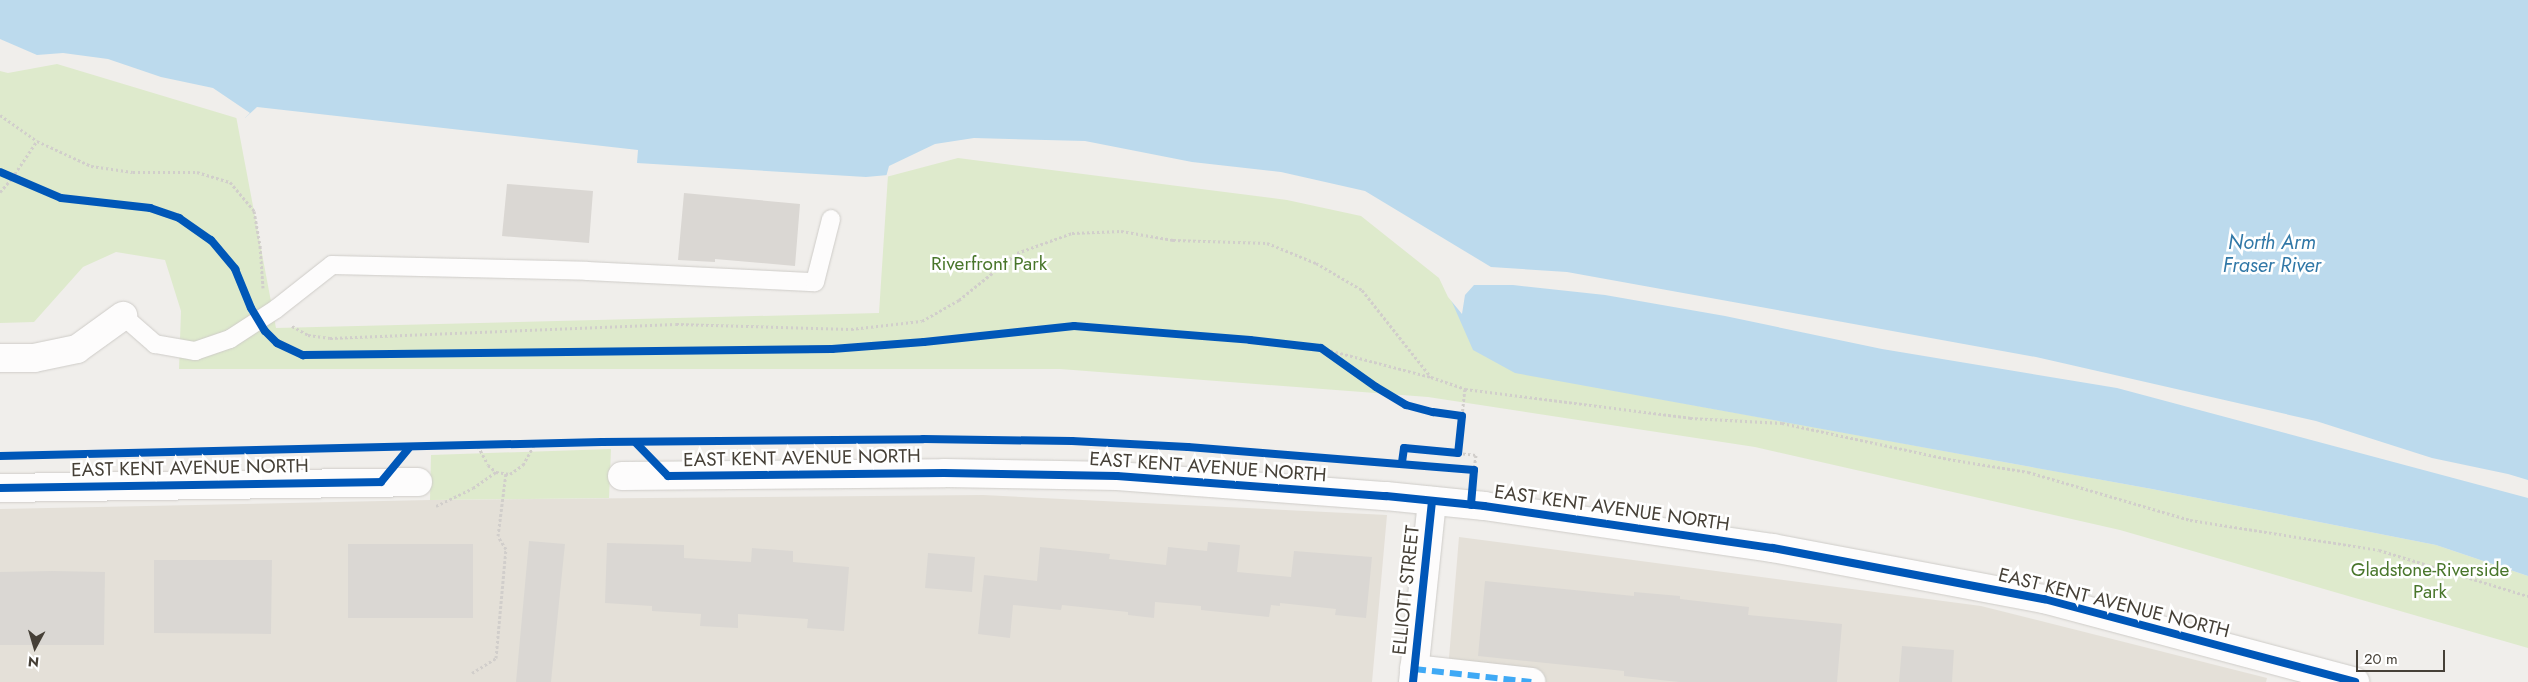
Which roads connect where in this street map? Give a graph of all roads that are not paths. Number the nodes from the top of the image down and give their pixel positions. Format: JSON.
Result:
{"nodes":[{"id":1,"x":830,"y":219,"type":"dead end"},
{"id":2,"x":123,"y":316,"type":"joint"},
{"id":3,"x":0,"y":358,"type":"edge"},
{"id":4,"x":622,"y":476,"type":"dead end"},
{"id":5,"x":418,"y":482,"type":"dead end"},
{"id":6,"x":0,"y":488,"type":"edge"},
{"id":7,"x":1432,"y":501,"type":"junction"},
{"id":8,"x":2296,"y":673,"type":"edge"},
{"id":9,"x":1414,"y":676,"type":"edge"},
{"id":10,"x":1532,"y":682,"type":"edge"},
{"id":11,"x":2355,"y":682,"type":"edge"}],
"edges":[{"from":1,"to":2,"type":"lane"},
{"from":2,"to":3,"type":"street"},
{"from":4,"to":7,"type":"street","name":"EAST KENT AVENUE NORTH"},
{"from":5,"to":6,"type":"street","name":"EAST KENT AVENUE NORTH"},
{"from":7,"to":8,"type":"street","name":"EAST KENT AVENUE NORTH"},
{"from":7,"to":9,"type":"street","name":"ELLIOTT STREET"},
{"from":8,"to":11,"type":"street","name":"EAST KENT AVENUE NORTH"},
{"from":9,"to":10,"type":"street"}]}
